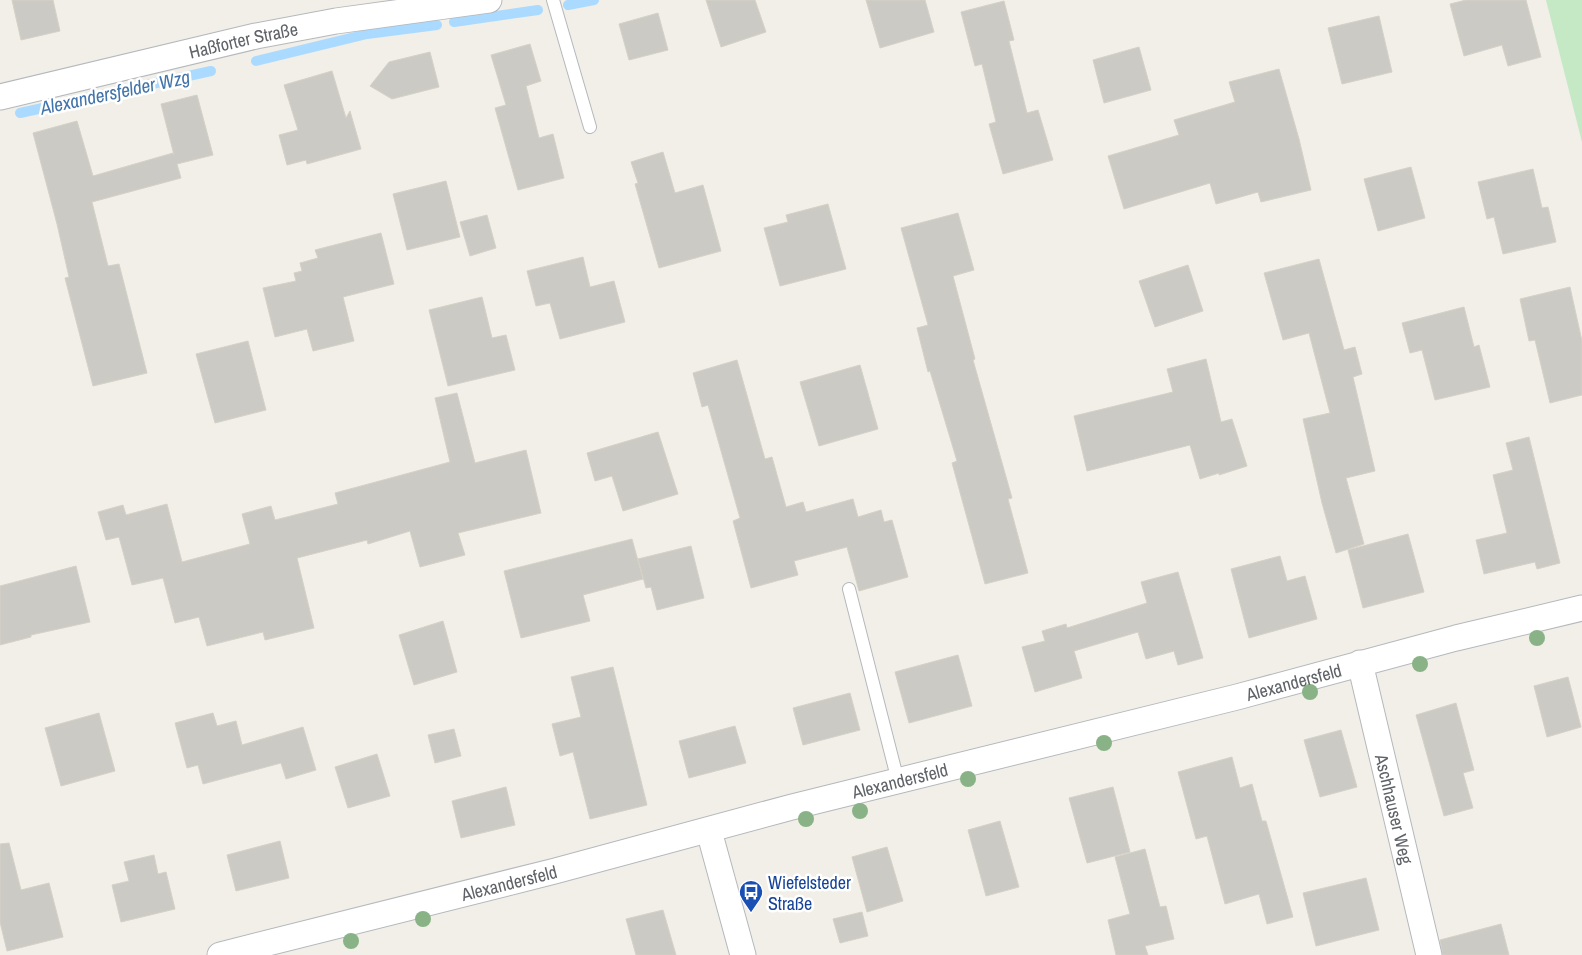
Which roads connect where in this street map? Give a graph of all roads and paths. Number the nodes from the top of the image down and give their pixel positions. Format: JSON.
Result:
{"nodes":[{"id":1,"x":489,"y":0,"type":"edge"},
{"id":2,"x":553,"y":0,"type":"edge"},
{"id":3,"x":0,"y":97,"type":"edge"},
{"id":4,"x":590,"y":127,"type":"dead end"},
{"id":5,"x":849,"y":589,"type":"dead end"},
{"id":6,"x":1582,"y":608,"type":"edge"},
{"id":7,"x":1360,"y":663,"type":"junction"},
{"id":8,"x":898,"y":781,"type":"junction"},
{"id":9,"x":709,"y":831,"type":"junction"},
{"id":10,"x":220,"y":955,"type":"edge"},
{"id":11,"x":743,"y":955,"type":"edge"},
{"id":12,"x":1429,"y":955,"type":"edge"}],
"edges":[{"from":1,"to":3,"type":"street","name":"Haßforter Straße"},
{"from":2,"to":4,"type":"lane"},
{"from":5,"to":8,"type":"lane"},
{"from":6,"to":7,"type":"street","name":"Alexandersfeld"},
{"from":7,"to":8,"type":"street","name":"Alexandersfeld"},
{"from":7,"to":12,"type":"street","name":"Aschhauser Weg"},
{"from":8,"to":9,"type":"street","name":"Alexandersfeld"},
{"from":9,"to":10,"type":"street","name":"Alexandersfeld"},
{"from":9,"to":11,"type":"street"}]}
